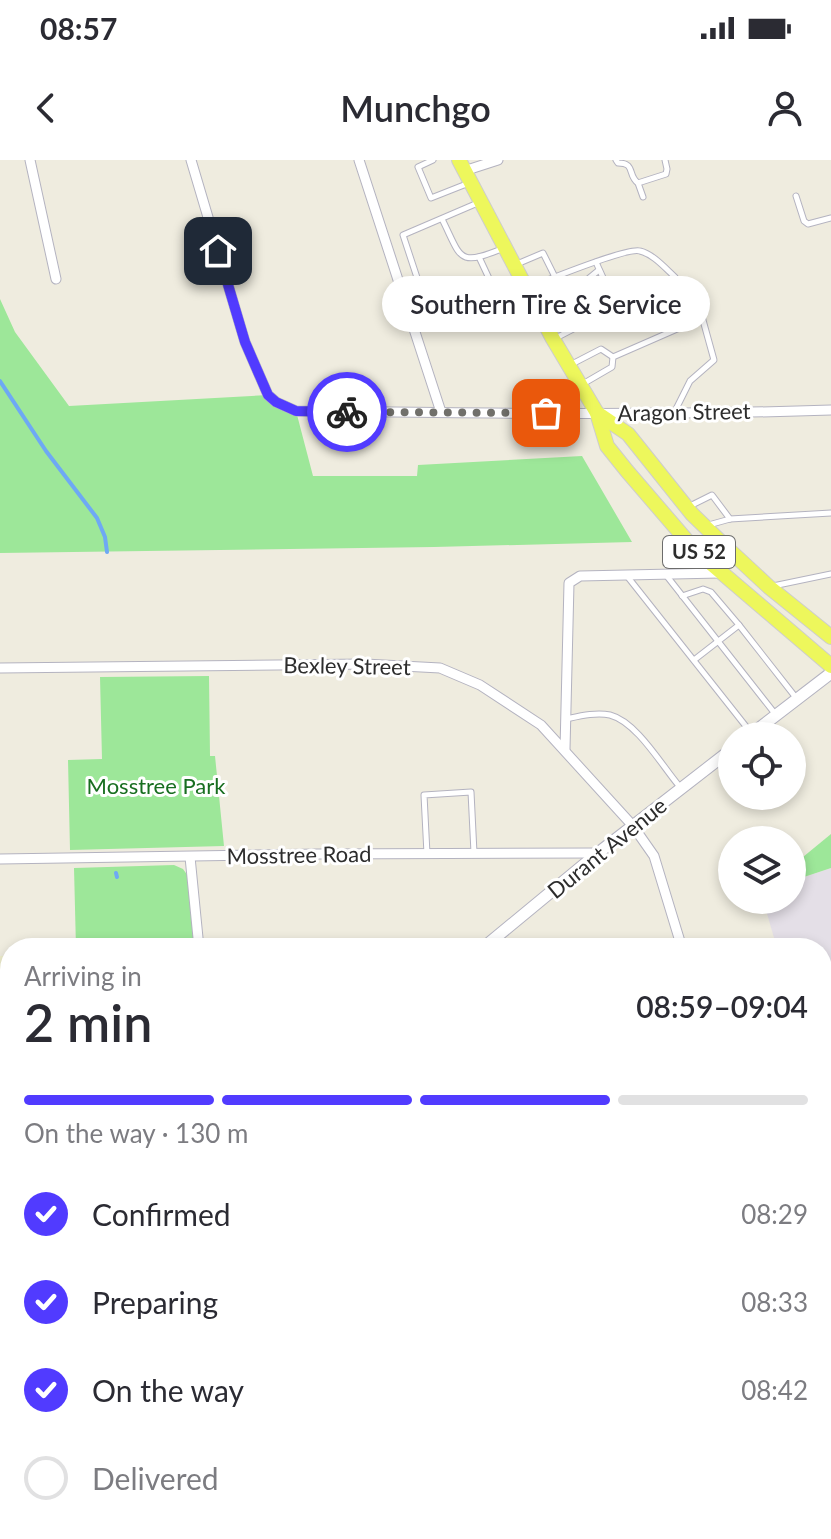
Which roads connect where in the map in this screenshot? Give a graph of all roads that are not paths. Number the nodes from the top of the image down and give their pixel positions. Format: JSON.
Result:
{"nodes":[{"id":1,"x":30,"y":160,"type":"edge"},
{"id":2,"x":191,"y":160,"type":"edge"},
{"id":3,"x":359,"y":160,"type":"edge"},
{"id":4,"x":433,"y":160,"type":"edge"},
{"id":5,"x":498,"y":160,"type":"edge"},
{"id":6,"x":616,"y":160,"type":"edge"},
{"id":7,"x":665,"y":160,"type":"edge"},
{"id":8,"x":464,"y":171,"type":"edge"},
{"id":9,"x":638,"y":183,"type":"junction"},
{"id":10,"x":796,"y":196,"type":"dead end"},
{"id":11,"x":643,"y":197,"type":"dead end"},
{"id":12,"x":480,"y":202,"type":"junction"},
{"id":13,"x":831,"y":218,"type":"edge"},
{"id":14,"x":442,"y":219,"type":"junction"},
{"id":15,"x":505,"y":248,"type":"junction"},
{"id":16,"x":479,"y":257,"type":"junction"},
{"id":17,"x":596,"y":262,"type":"junction"},
{"id":18,"x":599,"y":270,"type":"junction"},
{"id":19,"x":520,"y":277,"type":"junction"},
{"id":20,"x":555,"y":277,"type":"junction"},
{"id":21,"x":675,"y":277,"type":"dead end"},
{"id":22,"x":56,"y":279,"type":"dead end"},
{"id":23,"x":494,"y":289,"type":"junction"},
{"id":24,"x":541,"y":317,"type":"junction"},
{"id":25,"x":553,"y":339,"type":"junction"},
{"id":26,"x":613,"y":357,"type":"junction"},
{"id":27,"x":569,"y":366,"type":"junction"},
{"id":28,"x":580,"y":385,"type":"junction"},
{"id":29,"x":831,"y":410,"type":"edge"},
{"id":30,"x":441,"y":412,"type":"junction"},
{"id":31,"x":597,"y":413,"type":"junction"},
{"id":32,"x":674,"y":413,"type":"junction"},
{"id":33,"x":687,"y":508,"type":"junction"},
{"id":34,"x":831,"y":513,"type":"edge"},
{"id":35,"x":730,"y":519,"type":"junction"},
{"id":36,"x":704,"y":526,"type":"junction"},
{"id":37,"x":723,"y":573,"type":"junction"},
{"id":38,"x":666,"y":574,"type":"junction"},
{"id":39,"x":831,"y":574,"type":"edge"},
{"id":40,"x":627,"y":575,"type":"junction"},
{"id":41,"x":769,"y":587,"type":"junction"},
{"id":42,"x":682,"y":596,"type":"junction"},
{"id":43,"x":739,"y":625,"type":"junction"},
{"id":44,"x":831,"y":637,"type":"edge"},
{"id":45,"x":718,"y":642,"type":"junction"},
{"id":46,"x":694,"y":660,"type":"junction"},
{"id":47,"x":831,"y":666,"type":"edge"},
{"id":48,"x":0,"y":668,"type":"edge"},
{"id":49,"x":831,"y":673,"type":"edge"},
{"id":50,"x":797,"y":699,"type":"junction"},
{"id":51,"x":776,"y":715,"type":"junction"},
{"id":52,"x":565,"y":719,"type":"junction"},
{"id":53,"x":740,"y":722,"type":"edge"},
{"id":54,"x":767,"y":722,"type":"edge"},
{"id":55,"x":565,"y":749,"type":"junction"},
{"id":56,"x":718,"y":760,"type":"edge"},
{"id":57,"x":681,"y":789,"type":"junction"},
{"id":58,"x":633,"y":826,"type":"junction"},
{"id":59,"x":598,"y":853,"type":"junction"},
{"id":60,"x":427,"y":854,"type":"junction"},
{"id":61,"x":474,"y":854,"type":"junction"},
{"id":62,"x":190,"y":857,"type":"junction"},
{"id":63,"x":0,"y":859,"type":"edge"},
{"id":64,"x":198,"y":938,"type":"edge"},
{"id":65,"x":495,"y":938,"type":"edge"},
{"id":66,"x":679,"y":938,"type":"edge"}],
"edges":[{"from":1,"to":22,"type":"street"},
{"from":2,"to":30,"type":"street","name":"Aragon Street"},
{"from":3,"to":30,"type":"street"},
{"from":4,"to":8,"type":"lane"},
{"from":5,"to":8,"type":"street"},
{"from":6,"to":9,"type":"lane"},
{"from":7,"to":9,"type":"lane"},
{"from":8,"to":12,"type":"main road","number":"US 52"},
{"from":9,"to":11,"type":"lane"},
{"from":10,"to":13,"type":"lane"},
{"from":12,"to":14,"type":"lane"},
{"from":12,"to":15,"type":"main road","number":"US 52"},
{"from":14,"to":16,"type":"lane"},
{"from":14,"to":23,"type":"lane"},
{"from":15,"to":16,"type":"lane"},
{"from":15,"to":19,"type":"main road","number":"US 52"},
{"from":16,"to":23,"type":"lane"},
{"from":17,"to":18,"type":"lane"},
{"from":17,"to":20,"type":"lane"},
{"from":17,"to":21,"type":"lane"},
{"from":18,"to":24,"type":"lane"},
{"from":18,"to":25,"type":"lane"},
{"from":19,"to":20,"type":"lane"},
{"from":19,"to":20,"type":"lane"},
{"from":19,"to":23,"type":"lane"},
{"from":19,"to":24,"type":"main road","number":"US 52"},
{"from":24,"to":25,"type":"main road","number":"US 52"},
{"from":25,"to":27,"type":"main road","number":"US 52"},
{"from":26,"to":27,"type":"lane"},
{"from":26,"to":28,"type":"lane"},
{"from":26,"to":32,"type":"lane"},
{"from":27,"to":28,"type":"main road","number":"US 52"},
{"from":28,"to":31,"type":"main road","number":"US 52"},
{"from":29,"to":32,"type":"street","name":"Aragon Street"},
{"from":30,"to":31,"type":"street","name":"Aragon Street"},
{"from":31,"to":32,"type":"street","name":"Aragon Street"},
{"from":31,"to":33,"type":"main road","number":"US 52"},
{"from":31,"to":37,"type":"main road","number":"US 52"},
{"from":33,"to":35,"type":"lane"},
{"from":33,"to":36,"type":"main road","number":"US 52"},
{"from":34,"to":35,"type":"lane"},
{"from":35,"to":36,"type":"lane"},
{"from":36,"to":41,"type":"main road","number":"US 52"},
{"from":37,"to":38,"type":"street"},
{"from":37,"to":47,"type":"main road","number":"US 52"},
{"from":38,"to":40,"type":"street"},
{"from":38,"to":42,"type":"lane"},
{"from":39,"to":41,"type":"lane"},
{"from":40,"to":46,"type":"lane"},
{"from":40,"to":52,"type":"street"},
{"from":41,"to":44,"type":"main road","number":"US 52"},
{"from":42,"to":43,"type":"lane"},
{"from":42,"to":45,"type":"lane"},
{"from":43,"to":45,"type":"lane"},
{"from":43,"to":50,"type":"lane"},
{"from":45,"to":46,"type":"lane"},
{"from":45,"to":51,"type":"lane"},
{"from":46,"to":53,"type":"lane"},
{"from":48,"to":55,"type":"street","name":"Bexley Street"},
{"from":49,"to":50,"type":"street"},
{"from":50,"to":51,"type":"street"},
{"from":51,"to":54,"type":"street"},
{"from":52,"to":55,"type":"street"},
{"from":52,"to":57,"type":"lane"},
{"from":55,"to":58,"type":"street","name":"Bexley Street"},
{"from":56,"to":57,"type":"street","name":"Durant Avenue"},
{"from":57,"to":58,"type":"street","name":"Durant Avenue"},
{"from":58,"to":59,"type":"street","name":"Durant Avenue"},
{"from":58,"to":66,"type":"street","name":"Bexley Street"},
{"from":59,"to":61,"type":"street","name":"Mosstree Road"},
{"from":59,"to":65,"type":"street","name":"Durant Avenue"},
{"from":60,"to":61,"type":"street","name":"Mosstree Road"},
{"from":60,"to":61,"type":"lane"},
{"from":60,"to":62,"type":"street","name":"Mosstree Road"},
{"from":62,"to":63,"type":"street","name":"Mosstree Road"},
{"from":62,"to":64,"type":"street"}]}
